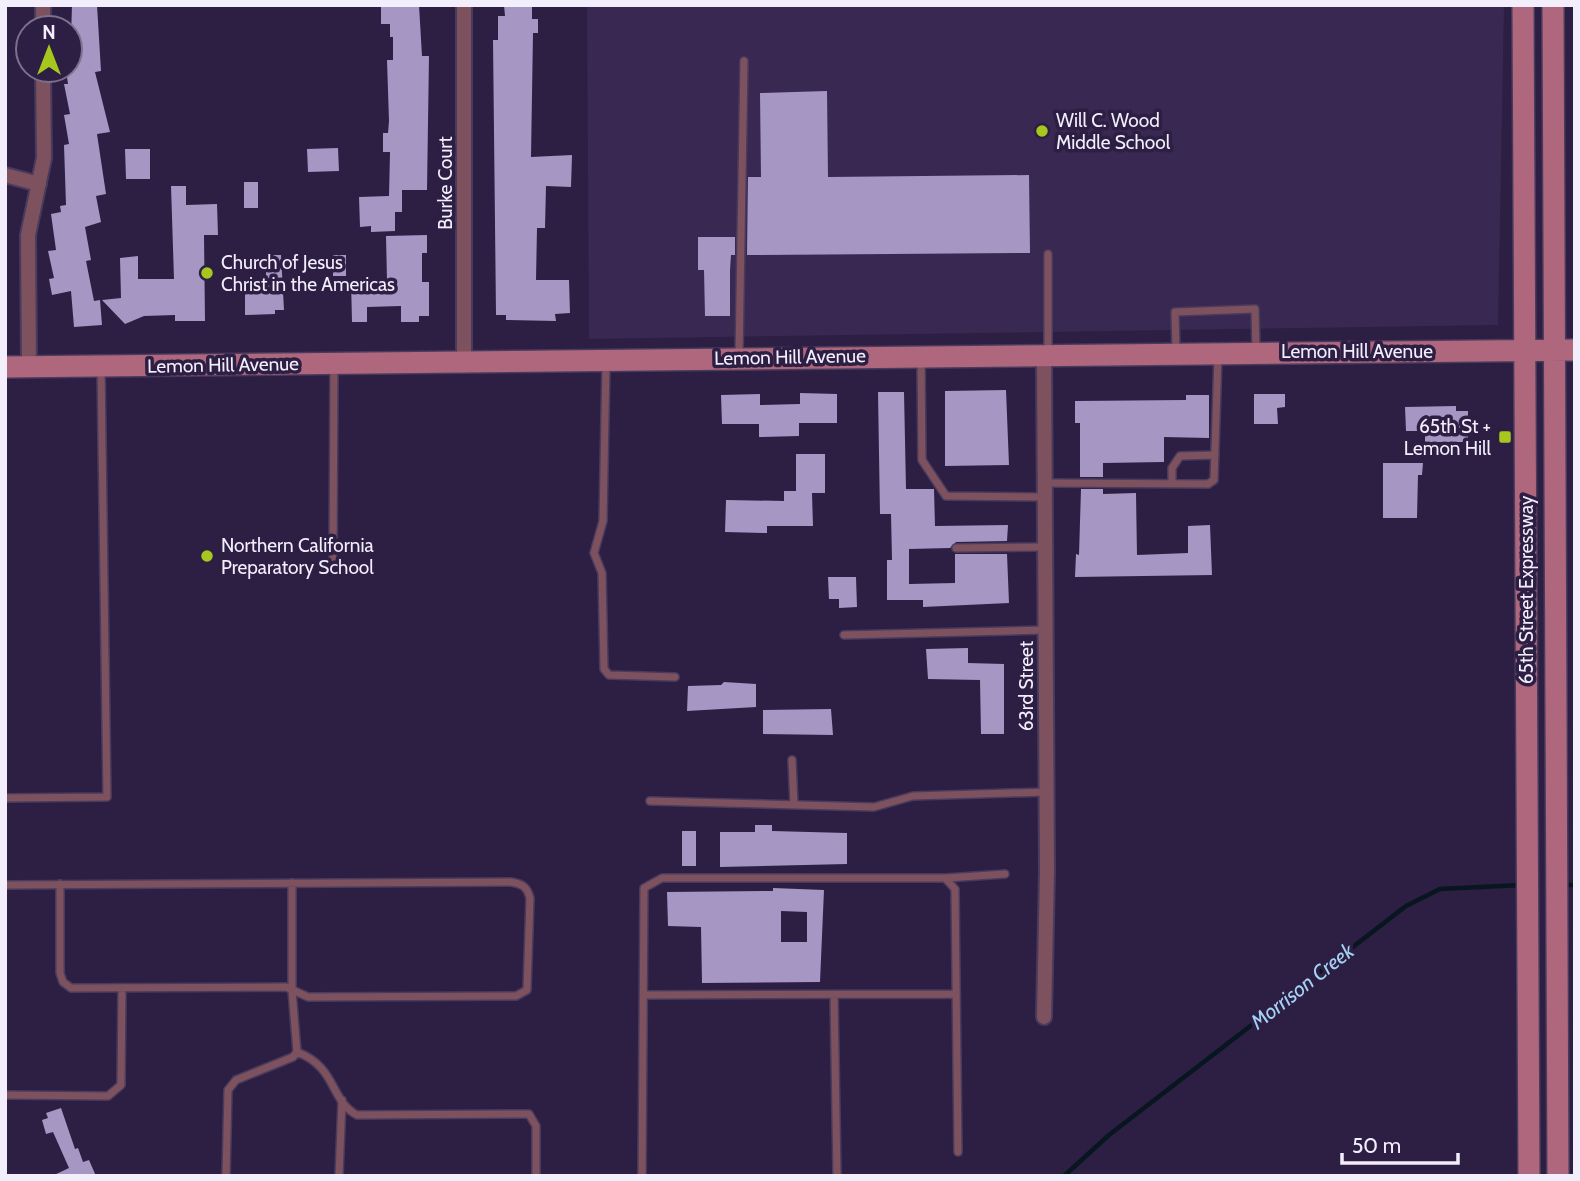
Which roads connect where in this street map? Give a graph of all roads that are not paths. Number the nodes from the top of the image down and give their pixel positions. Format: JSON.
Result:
{"nodes":[{"id":1,"x":464,"y":5,"type":"edge"},
{"id":2,"x":1523,"y":5,"type":"edge"},
{"id":3,"x":1553,"y":5,"type":"edge"},
{"id":4,"x":744,"y":61,"type":"dead end"},
{"id":5,"x":43,"y":84,"type":"edge"},
{"id":6,"x":5,"y":175,"type":"edge"},
{"id":7,"x":39,"y":184,"type":"junction"},
{"id":8,"x":1048,"y":254,"type":"dead end"},
{"id":9,"x":1524,"y":349,"type":"junction"},
{"id":10,"x":1564,"y":350,"type":"edge"},
{"id":11,"x":1256,"y":351,"type":"junction"},
{"id":12,"x":1176,"y":352,"type":"junction"},
{"id":13,"x":1218,"y":352,"type":"junction"},
{"id":14,"x":1046,"y":354,"type":"junction"},
{"id":15,"x":921,"y":355,"type":"junction"},
{"id":16,"x":738,"y":358,"type":"junction"},
{"id":17,"x":606,"y":359,"type":"junction"},
{"id":18,"x":464,"y":361,"type":"junction"},
{"id":19,"x":334,"y":363,"type":"junction"},
{"id":20,"x":101,"y":366,"type":"junction"},
{"id":21,"x":5,"y":367,"type":"edge"},
{"id":22,"x":29,"y":367,"type":"junction"},
{"id":23,"x":1215,"y":455,"type":"junction"},
{"id":24,"x":1172,"y":484,"type":"junction"},
{"id":25,"x":1044,"y":490,"type":"junction"},
{"id":26,"x":1045,"y":547,"type":"junction"},
{"id":27,"x":956,"y":548,"type":"dead end"},
{"id":28,"x":333,"y":562,"type":"dead end"},
{"id":29,"x":1045,"y":630,"type":"junction"},
{"id":30,"x":845,"y":635,"type":"dead end"},
{"id":31,"x":675,"y":677,"type":"dead end"},
{"id":32,"x":792,"y":760,"type":"dead end"},
{"id":33,"x":1046,"y":792,"type":"junction"},
{"id":34,"x":5,"y":798,"type":"edge"},
{"id":35,"x":650,"y":801,"type":"dead end"},
{"id":36,"x":794,"y":804,"type":"junction"},
{"id":37,"x":1005,"y":874,"type":"dead end"},
{"id":38,"x":945,"y":878,"type":"junction"},
{"id":39,"x":292,"y":883,"type":"junction"},
{"id":40,"x":60,"y":884,"type":"junction"},
{"id":41,"x":5,"y":885,"type":"edge"},
{"id":42,"x":122,"y":988,"type":"junction"},
{"id":43,"x":292,"y":991,"type":"junction"},
{"id":44,"x":644,"y":995,"type":"junction"},
{"id":45,"x":834,"y":995,"type":"junction"},
{"id":46,"x":956,"y":995,"type":"junction"},
{"id":47,"x":1044,"y":1017,"type":"dead end"},
{"id":48,"x":297,"y":1052,"type":"junction"},
{"id":49,"x":5,"y":1095,"type":"edge"},
{"id":50,"x":342,"y":1099,"type":"junction"},
{"id":51,"x":958,"y":1152,"type":"dead end"},
{"id":52,"x":226,"y":1176,"type":"edge"},
{"id":53,"x":339,"y":1176,"type":"edge"},
{"id":54,"x":536,"y":1176,"type":"edge"},
{"id":55,"x":642,"y":1176,"type":"edge"},
{"id":56,"x":837,"y":1176,"type":"edge"},
{"id":57,"x":1529,"y":1176,"type":"edge"},
{"id":58,"x":1558,"y":1176,"type":"edge"}],
"edges":[{"from":1,"to":18,"type":"street","name":"Burke Court"},
{"from":2,"to":9,"type":"main road","name":"65th Street Expressway"},
{"from":3,"to":10,"type":"main road","name":"65th Street Expressway"},
{"from":4,"to":16,"type":"lane"},
{"from":5,"to":7,"type":"street"},
{"from":6,"to":7,"type":"street"},
{"from":7,"to":22,"type":"street"},
{"from":8,"to":14,"type":"lane"},
{"from":9,"to":10,"type":"main road","name":"Lemon Hill Avenue"},
{"from":9,"to":11,"type":"main road","name":"Lemon Hill Avenue"},
{"from":9,"to":57,"type":"main road","name":"65th Street Expressway"},
{"from":10,"to":58,"type":"main road","name":"65th Street Expressway"},
{"from":11,"to":12,"type":"lane"},
{"from":11,"to":13,"type":"main road","name":"Lemon Hill Avenue"},
{"from":12,"to":13,"type":"main road","name":"Lemon Hill Avenue"},
{"from":12,"to":14,"type":"main road","name":"Lemon Hill Avenue"},
{"from":13,"to":23,"type":"lane"},
{"from":14,"to":15,"type":"main road","name":"Lemon Hill Avenue"},
{"from":14,"to":25,"type":"street","name":"63rd Street"},
{"from":15,"to":16,"type":"main road","name":"Lemon Hill Avenue"},
{"from":15,"to":25,"type":"lane"},
{"from":16,"to":17,"type":"main road","name":"Lemon Hill Avenue"},
{"from":17,"to":18,"type":"main road","name":"Lemon Hill Avenue"},
{"from":17,"to":31,"type":"lane"},
{"from":18,"to":19,"type":"main road","name":"Lemon Hill Avenue"},
{"from":19,"to":20,"type":"main road","name":"Lemon Hill Avenue"},
{"from":19,"to":28,"type":"lane"},
{"from":20,"to":22,"type":"main road","name":"Lemon Hill Avenue"},
{"from":20,"to":34,"type":"lane"},
{"from":21,"to":22,"type":"main road","name":"Lemon Hill Avenue"},
{"from":23,"to":24,"type":"lane"},
{"from":23,"to":24,"type":"lane"},
{"from":24,"to":25,"type":"lane"},
{"from":25,"to":26,"type":"street","name":"63rd Street"},
{"from":26,"to":27,"type":"lane"},
{"from":26,"to":29,"type":"street","name":"63rd Street"},
{"from":29,"to":30,"type":"lane"},
{"from":29,"to":33,"type":"street","name":"63rd Street"},
{"from":32,"to":36,"type":"lane"},
{"from":33,"to":36,"type":"lane"},
{"from":33,"to":47,"type":"street","name":"63rd Street"},
{"from":35,"to":36,"type":"lane"},
{"from":37,"to":38,"type":"lane"},
{"from":38,"to":44,"type":"lane"},
{"from":38,"to":46,"type":"lane"},
{"from":39,"to":40,"type":"lane"},
{"from":39,"to":43,"type":"lane"},
{"from":39,"to":43,"type":"lane"},
{"from":40,"to":41,"type":"lane"},
{"from":40,"to":42,"type":"lane"},
{"from":42,"to":43,"type":"lane"},
{"from":42,"to":49,"type":"lane"},
{"from":43,"to":48,"type":"lane"},
{"from":44,"to":45,"type":"lane"},
{"from":44,"to":55,"type":"lane"},
{"from":45,"to":46,"type":"lane"},
{"from":45,"to":56,"type":"lane"},
{"from":46,"to":51,"type":"lane"},
{"from":48,"to":50,"type":"lane"},
{"from":48,"to":52,"type":"lane"},
{"from":50,"to":53,"type":"lane"},
{"from":50,"to":54,"type":"lane"}]}
